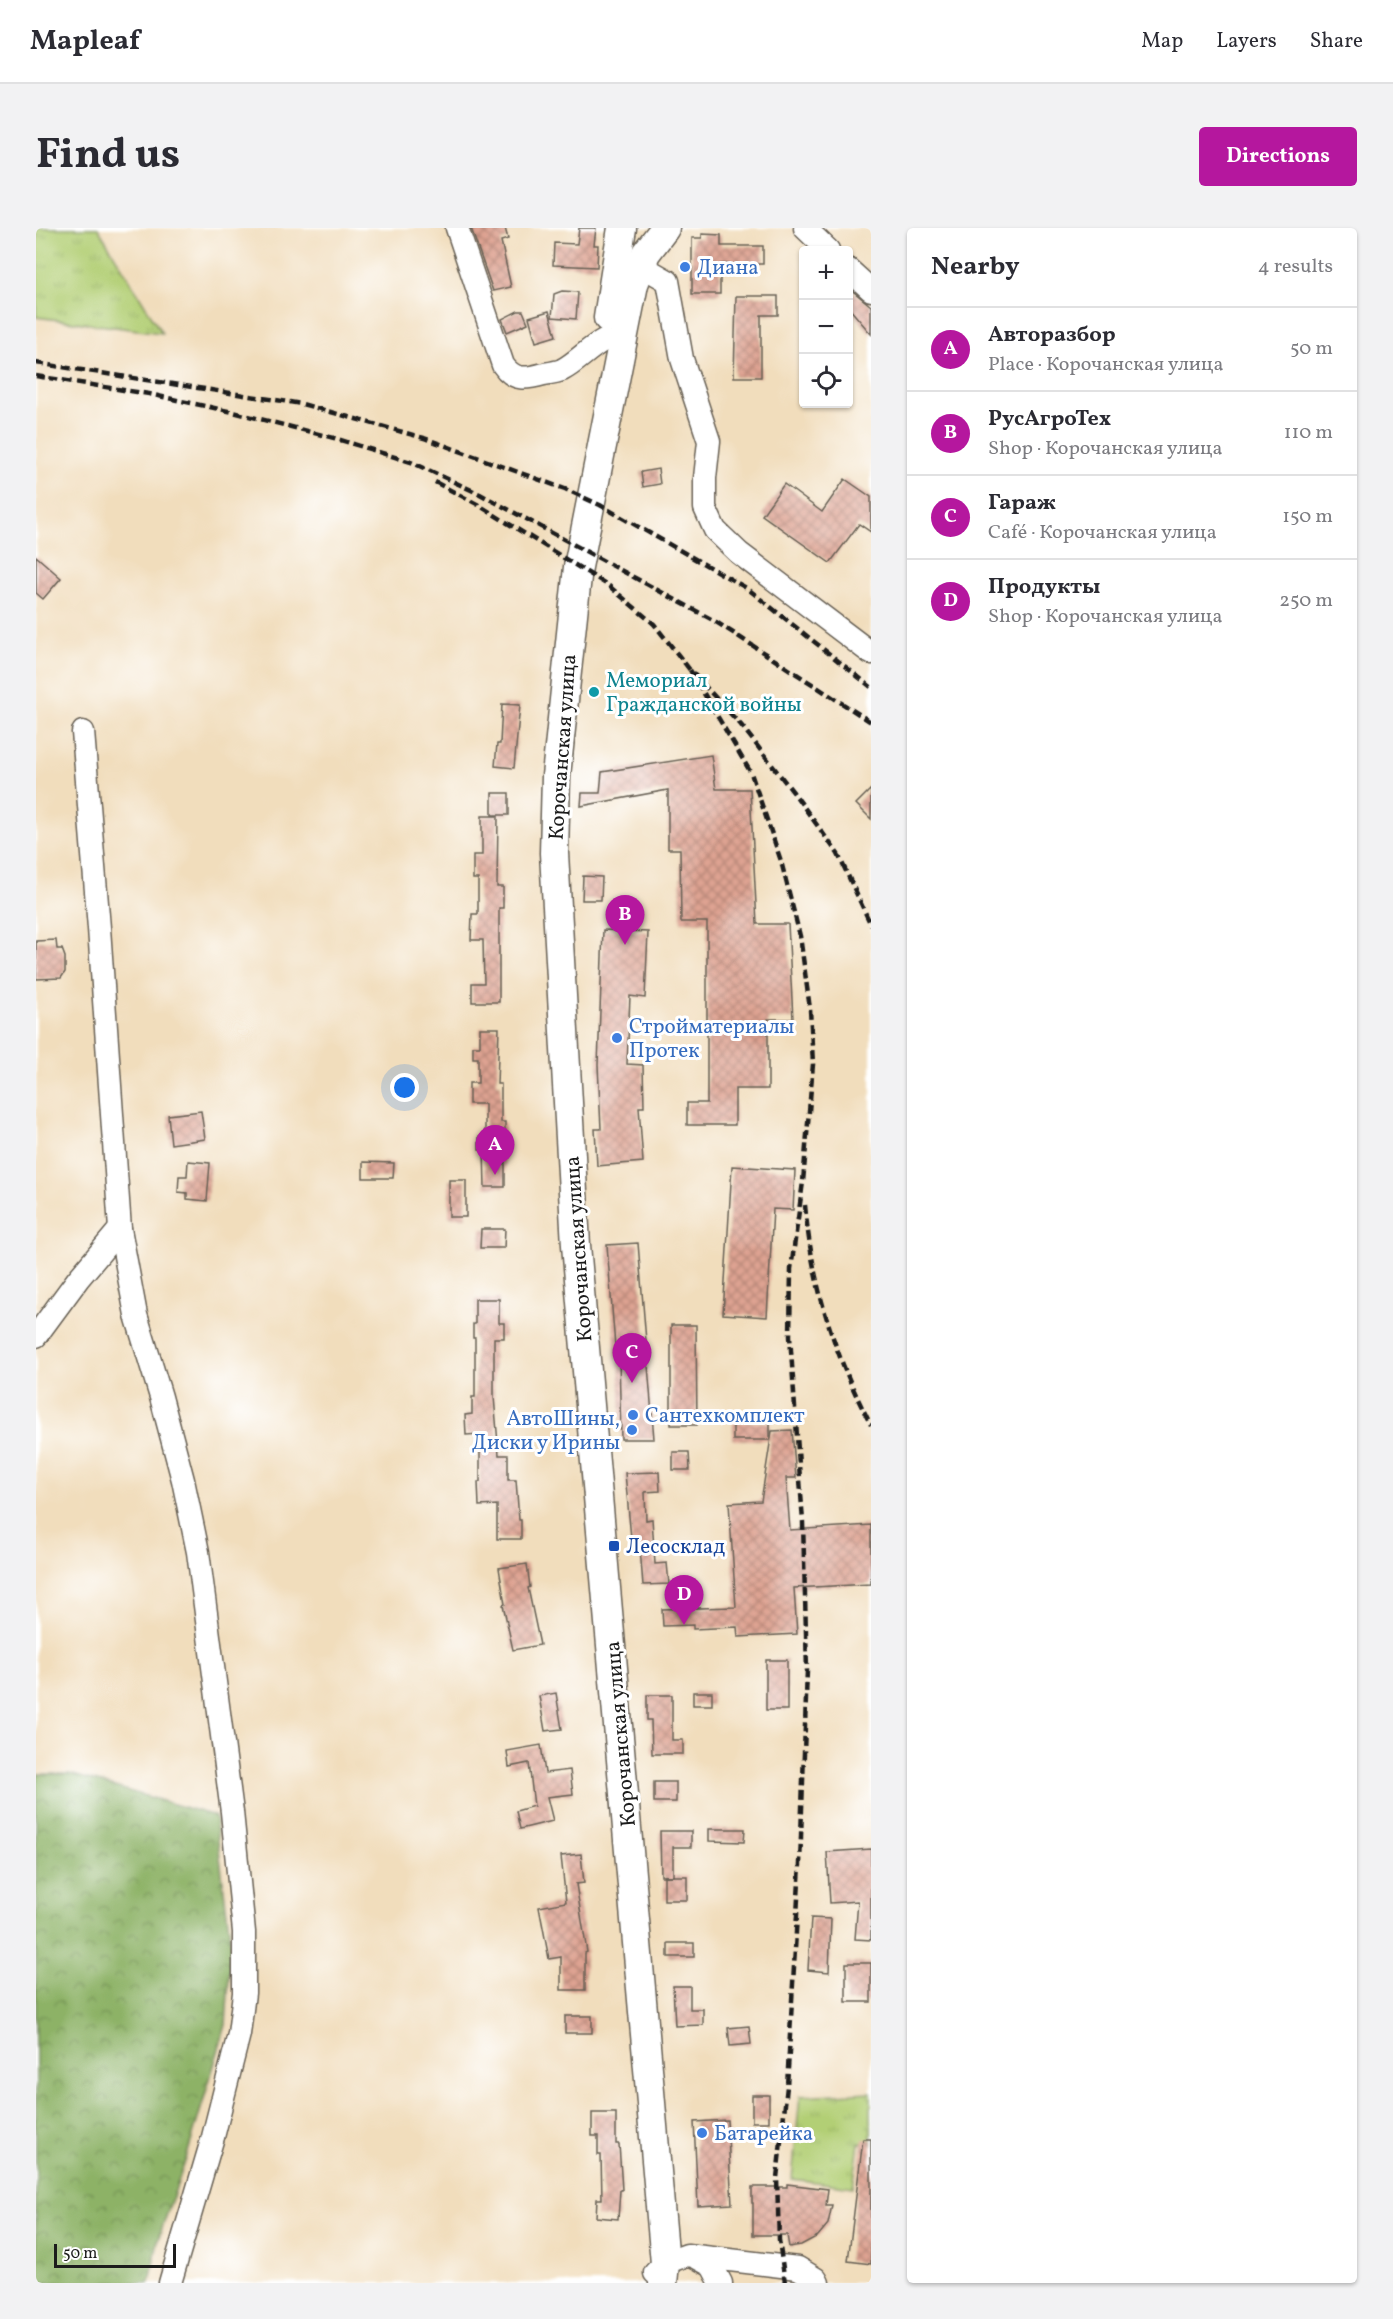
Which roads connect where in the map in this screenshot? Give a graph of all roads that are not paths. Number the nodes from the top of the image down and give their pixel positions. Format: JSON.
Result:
{"nodes":[{"id":1,"x":457,"y":228,"type":"edge"},
{"id":2,"x":622,"y":228,"type":"edge"},
{"id":3,"x":665,"y":228,"type":"edge"},
{"id":4,"x":804,"y":229,"type":"edge"},
{"id":5,"x":823,"y":246,"type":"edge"},
{"id":6,"x":640,"y":266,"type":"junction"},
{"id":7,"x":853,"y":273,"type":"edge"},
{"id":8,"x":871,"y":290,"type":"edge"},
{"id":9,"x":604,"y":340,"type":"junction"},
{"id":10,"x":871,"y":653,"type":"edge"},
{"id":11,"x":83,"y":732,"type":"dead end"},
{"id":12,"x":120,"y":1229,"type":"junction"},
{"id":13,"x":36,"y":1336,"type":"edge"},
{"id":14,"x":757,"y":2264,"type":"junction"},
{"id":15,"x":668,"y":2270,"type":"edge"},
{"id":16,"x":170,"y":2283,"type":"edge"},
{"id":17,"x":721,"y":2283,"type":"edge"},
{"id":18,"x":732,"y":2283,"type":"edge"},
{"id":19,"x":818,"y":2283,"type":"edge"}],
"edges":[{"from":1,"to":9,"type":"street"},
{"from":2,"to":9,"type":"main road","name":"Корочанская улица"},
{"from":3,"to":6,"type":"main road","name":"Корочанская улица"},
{"from":4,"to":5,"type":"street"},
{"from":6,"to":10,"type":"street"},
{"from":6,"to":15,"type":"main road","name":"Корочанская улица"},
{"from":7,"to":8,"type":"street"},
{"from":9,"to":15,"type":"main road","name":"Корочанская улица"},
{"from":11,"to":12,"type":"street"},
{"from":12,"to":13,"type":"street"},
{"from":12,"to":16,"type":"street"},
{"from":14,"to":15,"type":"street"},
{"from":14,"to":18,"type":"street"},
{"from":14,"to":19,"type":"street"},
{"from":15,"to":17,"type":"street"}]}
